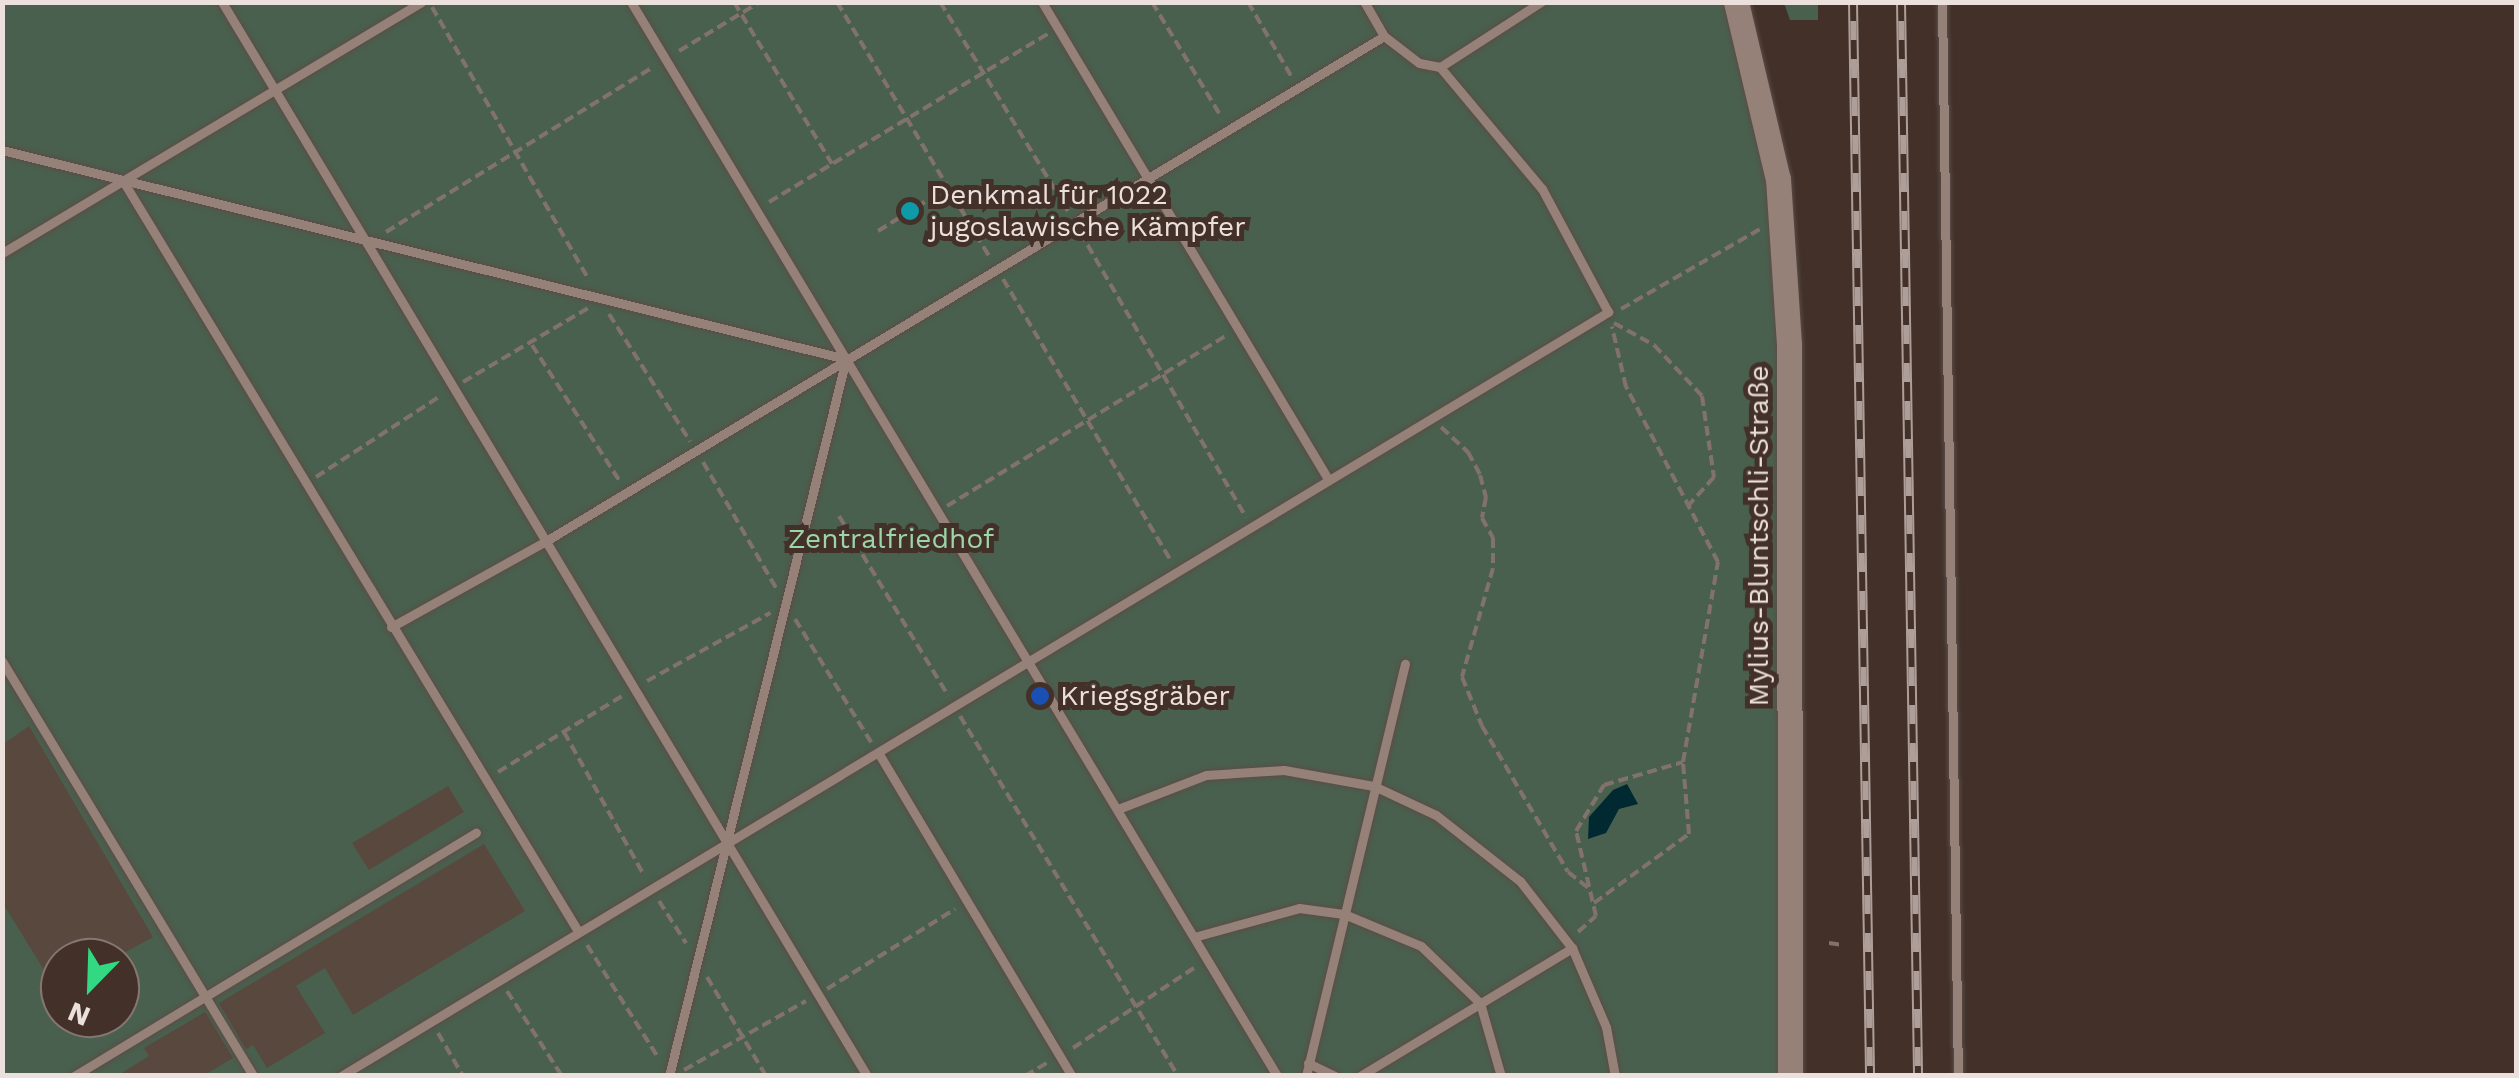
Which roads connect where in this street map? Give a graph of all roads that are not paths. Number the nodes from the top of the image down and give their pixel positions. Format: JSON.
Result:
{"nodes":[{"id":1,"x":222,"y":2,"type":"edge"},
{"id":2,"x":421,"y":2,"type":"edge"},
{"id":3,"x":631,"y":2,"type":"edge"},
{"id":4,"x":1042,"y":2,"type":"edge"},
{"id":5,"x":1364,"y":2,"type":"edge"},
{"id":6,"x":1541,"y":2,"type":"edge"},
{"id":7,"x":1736,"y":2,"type":"edge"},
{"id":8,"x":1942,"y":2,"type":"edge"},
{"id":9,"x":1384,"y":36,"type":"junction"},
{"id":10,"x":1440,"y":67,"type":"junction"},
{"id":11,"x":275,"y":90,"type":"junction"},
{"id":12,"x":2,"y":150,"type":"edge"},
{"id":13,"x":1147,"y":178,"type":"junction"},
{"id":14,"x":123,"y":181,"type":"junction"},
{"id":15,"x":362,"y":238,"type":"junction"},
{"id":16,"x":2,"y":253,"type":"edge"},
{"id":17,"x":846,"y":359,"type":"junction"},
{"id":18,"x":1328,"y":479,"type":"junction"},
{"id":19,"x":546,"y":541,"type":"junction"},
{"id":20,"x":391,"y":627,"type":"junction"},
{"id":21,"x":2,"y":661,"type":"edge"},
{"id":22,"x":1030,"y":661,"type":"junction"},
{"id":23,"x":1405,"y":664,"type":"dead end"},
{"id":24,"x":879,"y":754,"type":"junction"},
{"id":25,"x":1374,"y":786,"type":"junction"},
{"id":26,"x":1118,"y":809,"type":"junction"},
{"id":27,"x":476,"y":833,"type":"dead end"},
{"id":28,"x":727,"y":841,"type":"junction"},
{"id":29,"x":1344,"y":914,"type":"junction"},
{"id":30,"x":578,"y":931,"type":"junction"},
{"id":31,"x":1194,"y":937,"type":"junction"},
{"id":32,"x":1569,"y":944,"type":"junction"},
{"id":33,"x":205,"y":996,"type":"junction"},
{"id":34,"x":1480,"y":1002,"type":"junction"},
{"id":35,"x":1308,"y":1064,"type":"junction"},
{"id":36,"x":74,"y":1076,"type":"edge"},
{"id":37,"x":253,"y":1076,"type":"edge"},
{"id":38,"x":341,"y":1076,"type":"edge"},
{"id":39,"x":669,"y":1076,"type":"edge"},
{"id":40,"x":866,"y":1076,"type":"edge"},
{"id":41,"x":1072,"y":1076,"type":"edge"},
{"id":42,"x":1277,"y":1076,"type":"edge"},
{"id":43,"x":1306,"y":1076,"type":"edge"},
{"id":44,"x":1334,"y":1076,"type":"edge"},
{"id":45,"x":1360,"y":1076,"type":"edge"},
{"id":46,"x":1501,"y":1076,"type":"edge"},
{"id":47,"x":1615,"y":1076,"type":"edge"},
{"id":48,"x":1790,"y":1076,"type":"edge"},
{"id":49,"x":1958,"y":1076,"type":"edge"}],
"edges":[{"from":1,"to":11,"type":"lane"},
{"from":2,"to":11,"type":"lane"},
{"from":3,"to":17,"type":"lane"},
{"from":4,"to":13,"type":"lane"},
{"from":5,"to":9,"type":"lane"},
{"from":6,"to":10,"type":"lane"},
{"from":7,"to":48,"type":"street","name":"Mylius-Bluntschli-Straße"},
{"from":8,"to":49,"type":"lane"},
{"from":9,"to":10,"type":"lane"},
{"from":9,"to":13,"type":"lane"},
{"from":10,"to":18,"type":"lane"},
{"from":11,"to":14,"type":"lane"},
{"from":11,"to":15,"type":"lane"},
{"from":12,"to":14,"type":"lane"},
{"from":13,"to":17,"type":"lane"},
{"from":13,"to":18,"type":"lane"},
{"from":14,"to":15,"type":"lane"},
{"from":14,"to":16,"type":"lane"},
{"from":14,"to":20,"type":"lane"},
{"from":15,"to":17,"type":"lane"},
{"from":15,"to":19,"type":"lane"},
{"from":17,"to":19,"type":"lane"},
{"from":17,"to":22,"type":"lane"},
{"from":17,"to":28,"type":"lane"},
{"from":18,"to":22,"type":"lane"},
{"from":19,"to":20,"type":"lane"},
{"from":19,"to":28,"type":"lane"},
{"from":20,"to":30,"type":"lane"},
{"from":21,"to":33,"type":"lane"},
{"from":22,"to":24,"type":"lane"},
{"from":22,"to":26,"type":"lane"},
{"from":23,"to":25,"type":"lane"},
{"from":24,"to":28,"type":"lane"},
{"from":24,"to":41,"type":"lane"},
{"from":25,"to":26,"type":"lane"},
{"from":25,"to":29,"type":"lane"},
{"from":25,"to":32,"type":"lane"},
{"from":26,"to":31,"type":"lane"},
{"from":27,"to":33,"type":"lane"},
{"from":28,"to":30,"type":"lane"},
{"from":28,"to":39,"type":"lane"},
{"from":28,"to":40,"type":"lane"},
{"from":29,"to":31,"type":"lane"},
{"from":29,"to":34,"type":"lane"},
{"from":29,"to":35,"type":"lane"},
{"from":30,"to":38,"type":"lane"},
{"from":31,"to":42,"type":"lane"},
{"from":32,"to":34,"type":"lane"},
{"from":32,"to":47,"type":"lane"},
{"from":33,"to":36,"type":"lane"},
{"from":33,"to":37,"type":"lane"},
{"from":34,"to":45,"type":"lane"},
{"from":34,"to":46,"type":"lane"},
{"from":35,"to":43,"type":"lane"},
{"from":35,"to":44,"type":"lane"}]}
